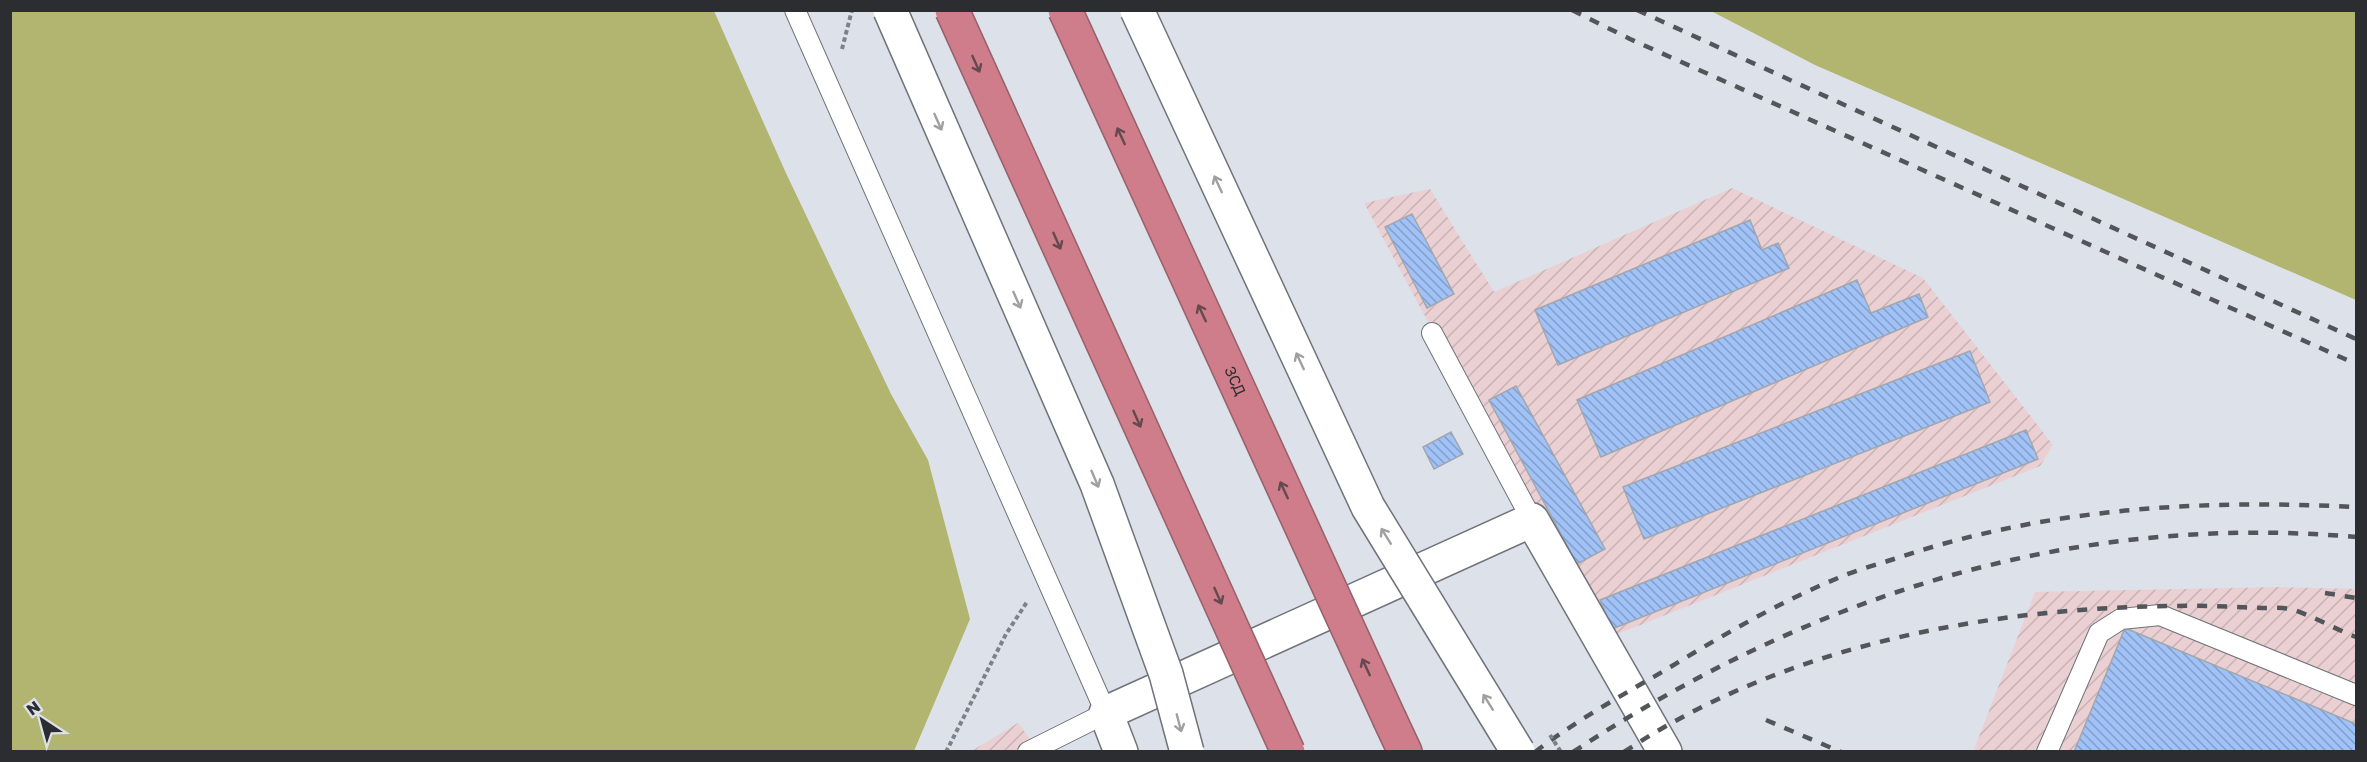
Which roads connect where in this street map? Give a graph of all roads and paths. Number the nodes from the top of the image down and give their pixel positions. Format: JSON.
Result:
{"nodes":[{"id":1,"x":795,"y":10,"type":"edge"},
{"id":2,"x":890,"y":10,"type":"edge"},
{"id":3,"x":952,"y":10,"type":"edge"},
{"id":4,"x":1065,"y":10,"type":"edge"},
{"id":5,"x":1137,"y":10,"type":"edge"},
{"id":6,"x":1432,"y":333,"type":"dead end"},
{"id":7,"x":1532,"y":520,"type":"junction"},
{"id":8,"x":1045,"y":576,"type":"junction"},
{"id":9,"x":2356,"y":695,"type":"edge"},
{"id":10,"x":1106,"y":713,"type":"junction"},
{"id":11,"x":1544,"y":726,"type":"dead end"},
{"id":12,"x":946,"y":752,"type":"edge"},
{"id":13,"x":1028,"y":752,"type":"edge"},
{"id":14,"x":1121,"y":752,"type":"edge"},
{"id":15,"x":1187,"y":752,"type":"edge"},
{"id":16,"x":1288,"y":752,"type":"edge"},
{"id":17,"x":1405,"y":752,"type":"edge"},
{"id":18,"x":1518,"y":752,"type":"edge"},
{"id":19,"x":1561,"y":752,"type":"edge"},
{"id":20,"x":1665,"y":752,"type":"edge"},
{"id":21,"x":2047,"y":752,"type":"edge"}],
"edges":[{"from":1,"to":8,"type":"lane"},
{"from":2,"to":15,"type":"main road","one_way":true,"bridge":true},
{"from":3,"to":16,"type":"highway","one_way":true,"bridge":true},
{"from":17,"to":4,"type":"highway","name":"ЗСД","one_way":true,"bridge":true},
{"from":18,"to":5,"type":"main road","one_way":true,"bridge":true},
{"from":6,"to":7,"type":"lane"},
{"from":7,"to":10,"type":"main road"},
{"from":7,"to":20,"type":"main road"},
{"from":8,"to":10,"type":"lane"},
{"from":8,"to":12,"type":"path"},
{"from":9,"to":21,"type":"lane"},
{"from":10,"to":13,"type":"lane"},
{"from":10,"to":14,"type":"main road"},
{"from":11,"to":19,"type":"path","bridge":true}]}
